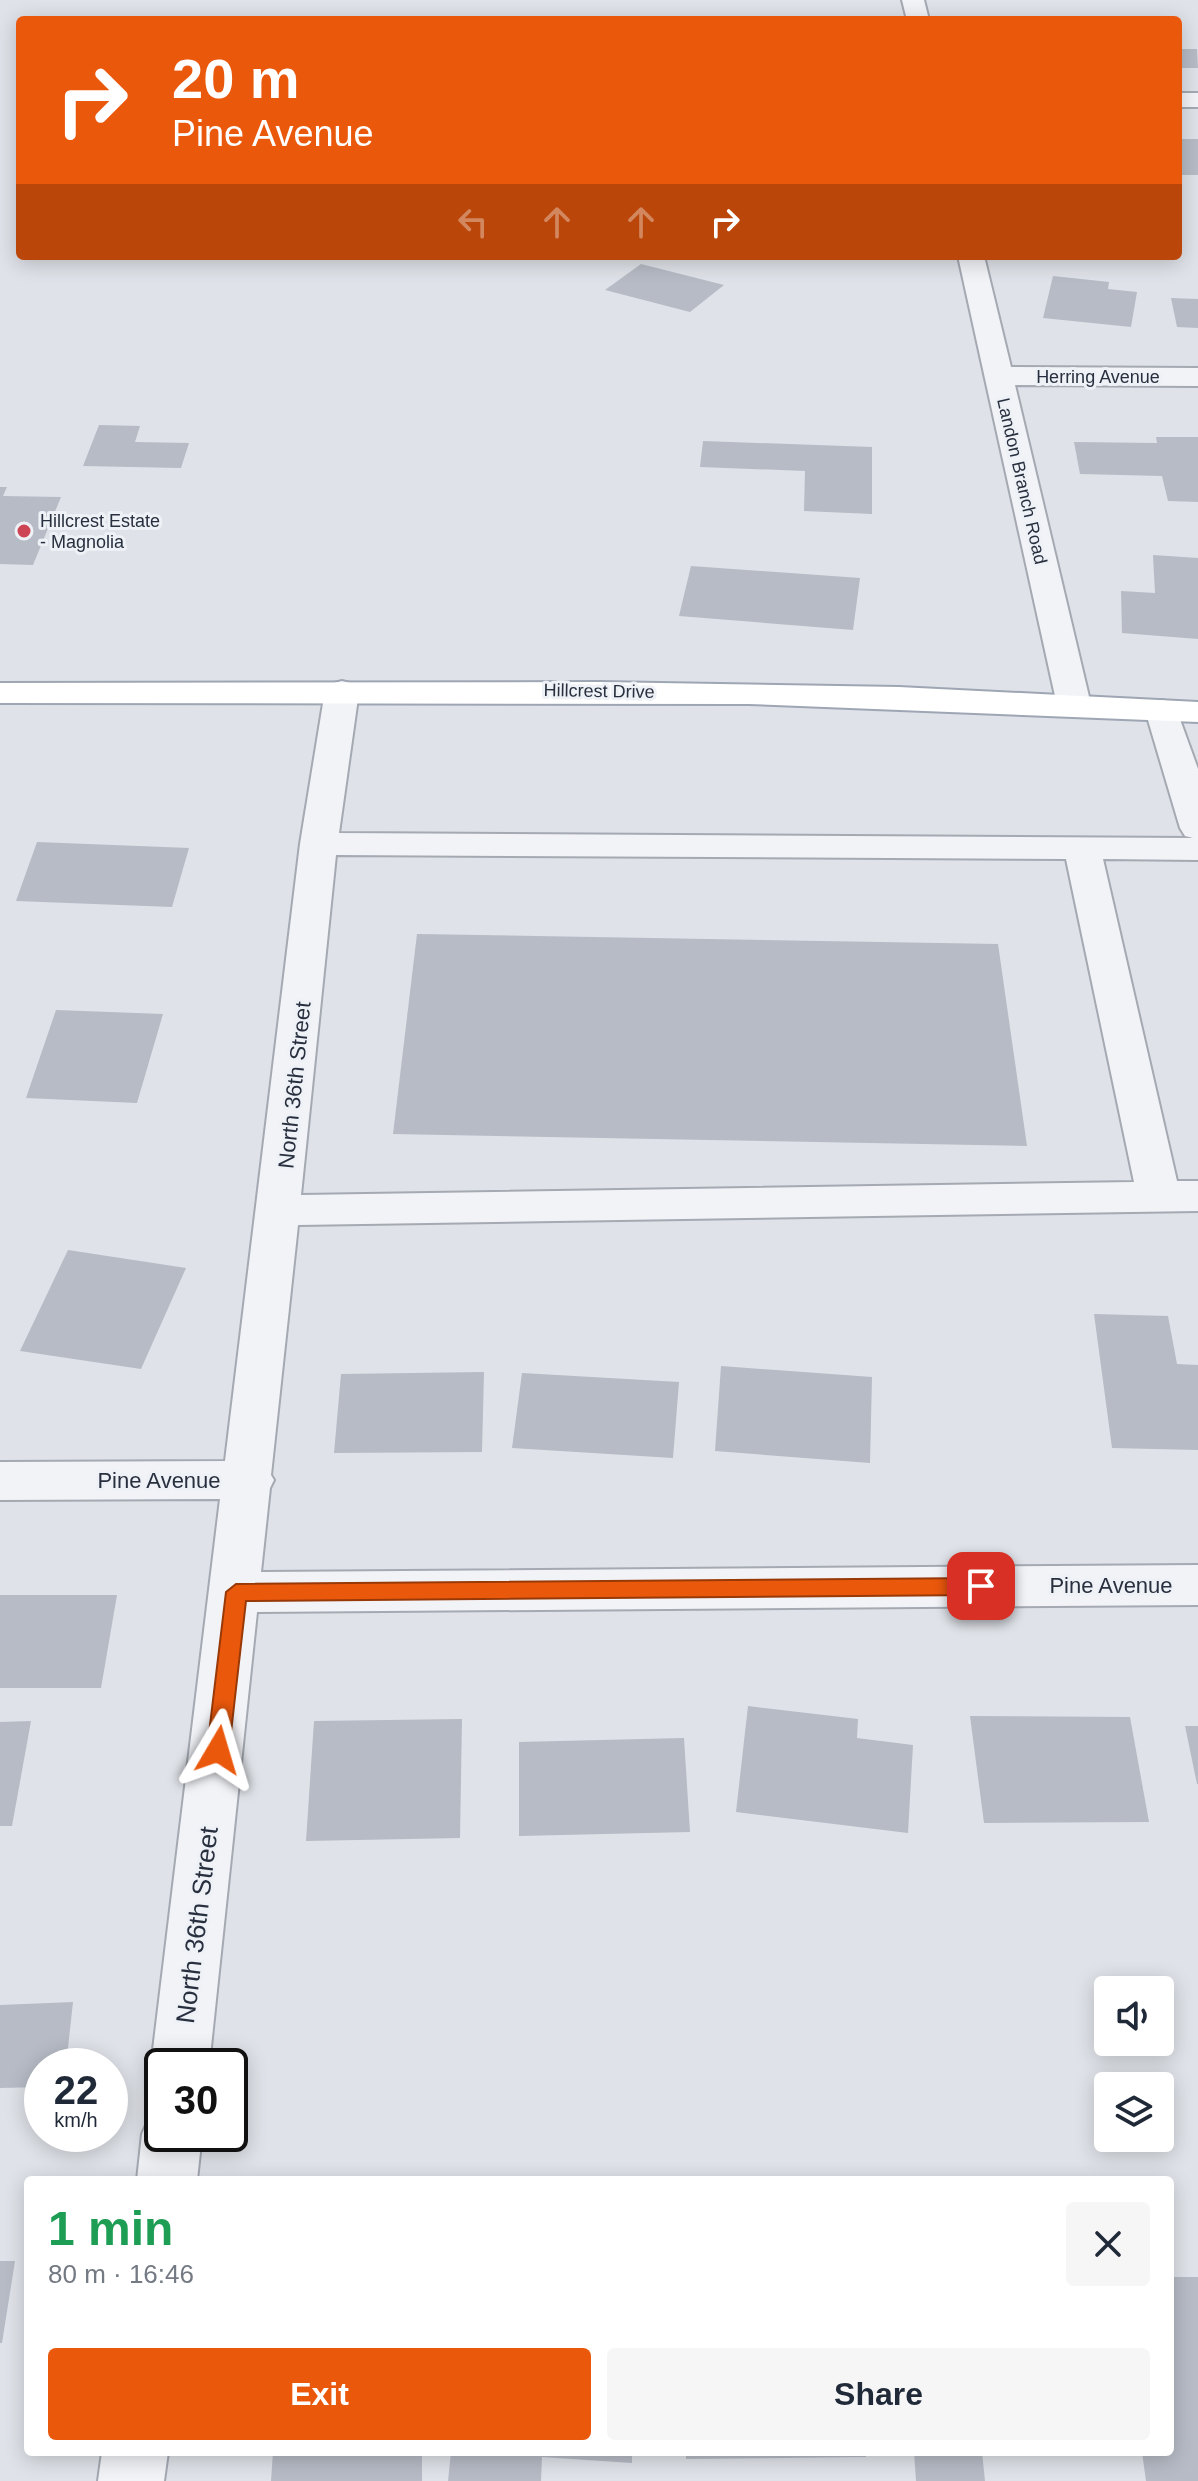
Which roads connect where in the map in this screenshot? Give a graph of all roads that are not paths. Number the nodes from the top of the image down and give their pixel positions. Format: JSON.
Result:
{"nodes":[{"id":1,"x":972,"y":260,"type":"edge"},
{"id":2,"x":998,"y":376,"type":"junction"},
{"id":3,"x":1198,"y":377,"type":"edge"},
{"id":4,"x":342,"y":691,"type":"junction"},
{"id":5,"x":0,"y":693,"type":"edge"},
{"id":6,"x":1074,"y":705,"type":"junction"},
{"id":7,"x":1162,"y":710,"type":"junction"},
{"id":8,"x":1198,"y":712,"type":"edge"},
{"id":9,"x":1198,"y":828,"type":"edge"},
{"id":10,"x":319,"y":844,"type":"junction"},
{"id":11,"x":1082,"y":848,"type":"junction"},
{"id":12,"x":1198,"y":849,"type":"edge"},
{"id":13,"x":1178,"y":1197,"type":"edge"},
{"id":14,"x":281,"y":1210,"type":"junction"},
{"id":15,"x":250,"y":1480,"type":"junction"},
{"id":16,"x":0,"y":1481,"type":"edge"},
{"id":17,"x":1198,"y":1585,"type":"edge"},
{"id":18,"x":236,"y":1592,"type":"junction"},
{"id":19,"x":182,"y":2048,"type":"edge"},
{"id":20,"x":170,"y":2152,"type":"edge"},
{"id":21,"x":167,"y":2176,"type":"edge"},
{"id":22,"x":134,"y":2456,"type":"edge"},
{"id":23,"x":131,"y":2481,"type":"edge"}],
"edges":[{"from":1,"to":2,"type":"street","name":"Landon Branch Road"},
{"from":2,"to":3,"type":"street","name":"Herring Avenue"},
{"from":2,"to":6,"type":"street","name":"Landon Branch Road"},
{"from":4,"to":5,"type":"main road","name":"Hillcrest Drive"},
{"from":4,"to":6,"type":"main road","name":"Hillcrest Drive"},
{"from":4,"to":10,"type":"street","name":"North 36th Street"},
{"from":6,"to":7,"type":"main road","name":"Hillcrest Drive"},
{"from":7,"to":8,"type":"main road","name":"Hillcrest Drive"},
{"from":7,"to":9,"type":"street"},
{"from":10,"to":11,"type":"street"},
{"from":10,"to":14,"type":"street","name":"North 36th Street"},
{"from":11,"to":12,"type":"street"},
{"from":11,"to":13,"type":"street"},
{"from":13,"to":14,"type":"street"},
{"from":14,"to":15,"type":"street","name":"North 36th Street"},
{"from":15,"to":16,"type":"street","name":"Pine Avenue"},
{"from":15,"to":18,"type":"street","name":"Pine Avenue"},
{"from":17,"to":18,"type":"street","name":"Pine Avenue"},
{"from":18,"to":19,"type":"street","name":"North 36th Street"},
{"from":20,"to":21,"type":"street"},
{"from":22,"to":23,"type":"street"}]}
